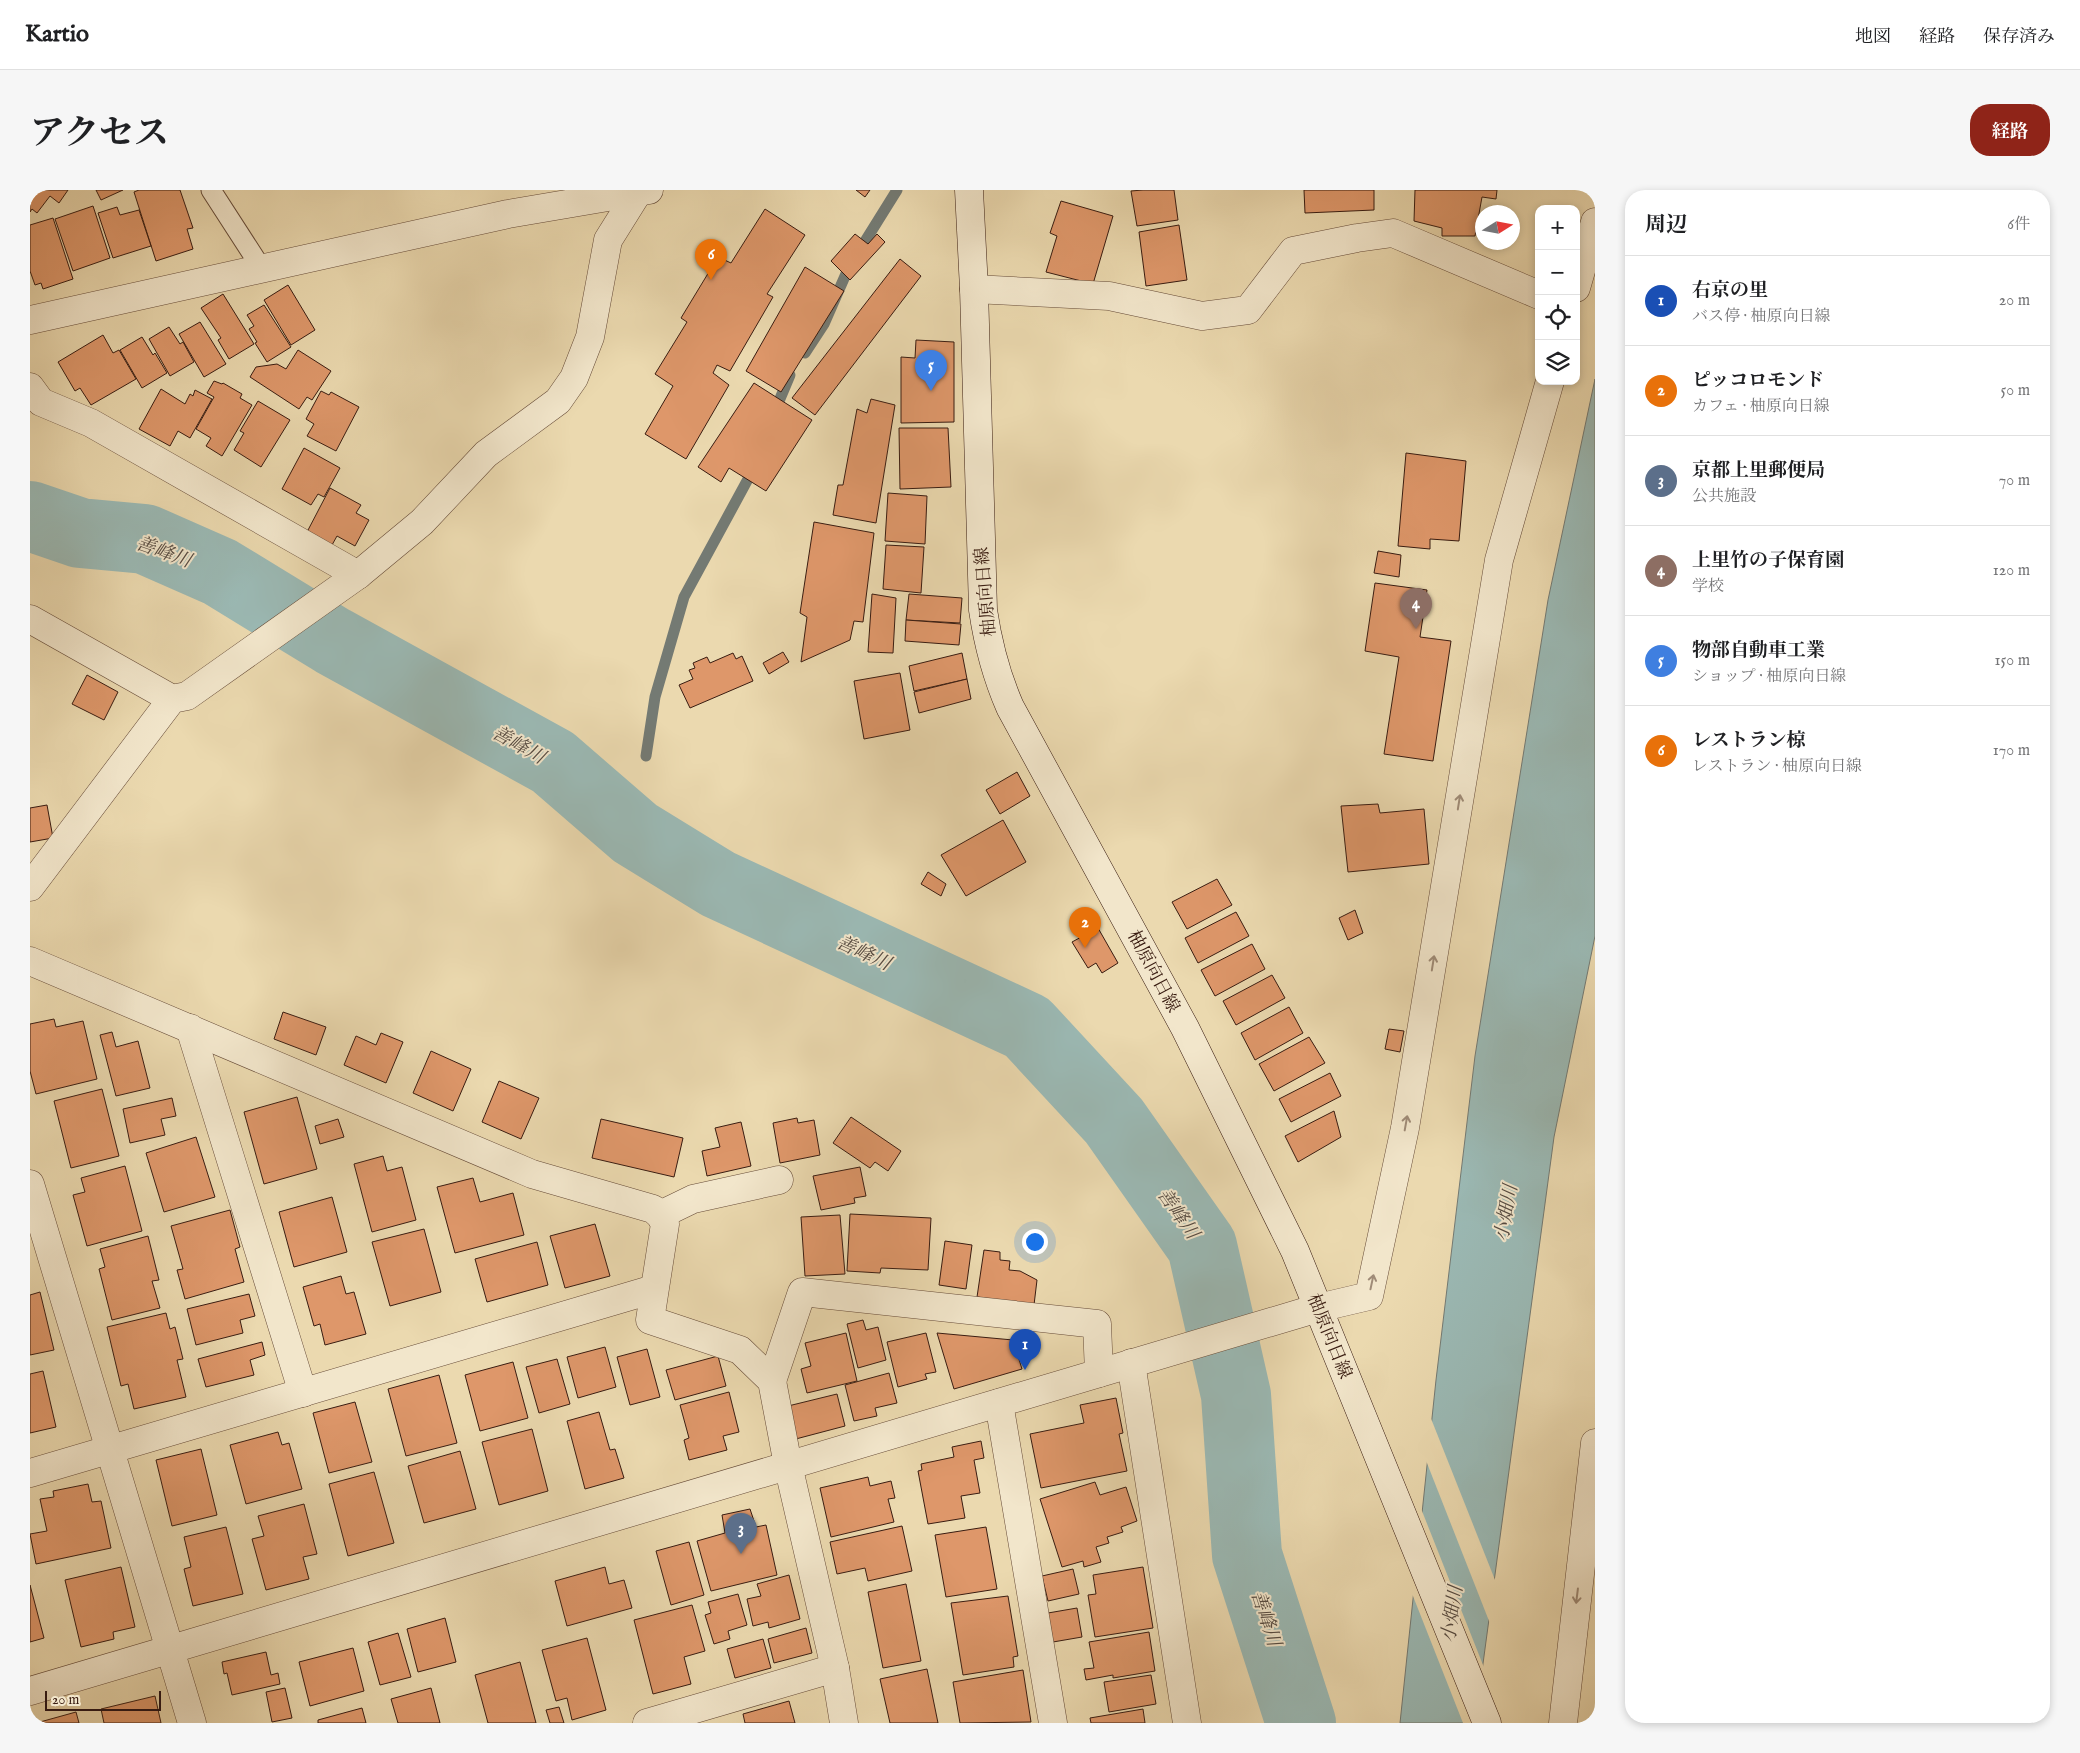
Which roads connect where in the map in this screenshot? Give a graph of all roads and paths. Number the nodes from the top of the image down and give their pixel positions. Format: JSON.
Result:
{"nodes":[{"id":1,"x":211,"y":190,"type":"edge"},
{"id":2,"x":969,"y":190,"type":"edge"},
{"id":3,"x":644,"y":191,"type":"edge"},
{"id":4,"x":1595,"y":222,"type":"edge"},
{"id":5,"x":262,"y":269,"type":"junction"},
{"id":6,"x":1580,"y":274,"type":"edge"},
{"id":7,"x":974,"y":290,"type":"junction"},
{"id":8,"x":1535,"y":293,"type":"edge"},
{"id":9,"x":33,"y":315,"type":"edge"},
{"id":10,"x":1549,"y":385,"type":"edge"},
{"id":11,"x":30,"y":387,"type":"edge"},
{"id":12,"x":358,"y":575,"type":"junction"},
{"id":13,"x":30,"y":620,"type":"edge"},
{"id":14,"x":179,"y":697,"type":"junction"},
{"id":15,"x":30,"y":887,"type":"edge"},
{"id":16,"x":30,"y":961,"type":"edge"},
{"id":17,"x":190,"y":1028,"type":"junction"},
{"id":18,"x":778,"y":1180,"type":"dead end"},
{"id":19,"x":30,"y":1184,"type":"edge"},
{"id":20,"x":660,"y":1215,"type":"junction"},
{"id":21,"x":654,"y":1290,"type":"junction"},
{"id":22,"x":1318,"y":1308,"type":"junction"},
{"id":23,"x":1117,"y":1368,"type":"junction"},
{"id":24,"x":772,"y":1381,"type":"junction"},
{"id":25,"x":303,"y":1393,"type":"junction"},
{"id":26,"x":999,"y":1403,"type":"junction"},
{"id":27,"x":1595,"y":1443,"type":"edge"},
{"id":28,"x":110,"y":1450,"type":"junction"},
{"id":29,"x":788,"y":1465,"type":"junction"},
{"id":30,"x":30,"y":1473,"type":"edge"},
{"id":31,"x":170,"y":1649,"type":"junction"},
{"id":32,"x":835,"y":1668,"type":"junction"},
{"id":33,"x":30,"y":1691,"type":"edge"},
{"id":34,"x":192,"y":1723,"type":"edge"},
{"id":35,"x":647,"y":1723,"type":"edge"},
{"id":36,"x":844,"y":1723,"type":"edge"},
{"id":37,"x":1053,"y":1723,"type":"edge"},
{"id":38,"x":1187,"y":1723,"type":"edge"},
{"id":39,"x":1487,"y":1723,"type":"edge"},
{"id":40,"x":1563,"y":1723,"type":"edge"}],
"edges":[{"from":1,"to":5,"type":"lane"},
{"from":2,"to":7,"type":"street","name":"柚原向日線"},
{"from":3,"to":5,"type":"street"},
{"from":3,"to":12,"type":"street"},
{"from":4,"to":6,"type":"street"},
{"from":5,"to":9,"type":"street"},
{"from":7,"to":8,"type":"street"},
{"from":7,"to":22,"type":"street","name":"柚原向日線"},
{"from":22,"to":10,"type":"street","one_way":true},
{"from":11,"to":12,"type":"street"},
{"from":12,"to":14,"type":"street"},
{"from":13,"to":14,"type":"street"},
{"from":14,"to":15,"type":"street"},
{"from":16,"to":17,"type":"street"},
{"from":17,"to":20,"type":"street"},
{"from":17,"to":25,"type":"street"},
{"from":18,"to":20,"type":"street"},
{"from":19,"to":28,"type":"street"},
{"from":20,"to":21,"type":"street"},
{"from":21,"to":24,"type":"street"},
{"from":21,"to":25,"type":"street"},
{"from":22,"to":23,"type":"street"},
{"from":22,"to":39,"type":"street","name":"柚原向日線"},
{"from":23,"to":24,"type":"street"},
{"from":23,"to":26,"type":"street"},
{"from":23,"to":38,"type":"street"},
{"from":24,"to":29,"type":"street"},
{"from":25,"to":28,"type":"street"},
{"from":26,"to":29,"type":"street"},
{"from":26,"to":37,"type":"street"},
{"from":27,"to":40,"type":"street","one_way":true},
{"from":28,"to":30,"type":"street"},
{"from":28,"to":31,"type":"street"},
{"from":29,"to":31,"type":"street"},
{"from":29,"to":32,"type":"street"},
{"from":31,"to":33,"type":"street"},
{"from":31,"to":34,"type":"street"},
{"from":32,"to":35,"type":"street"},
{"from":32,"to":36,"type":"street"}]}
